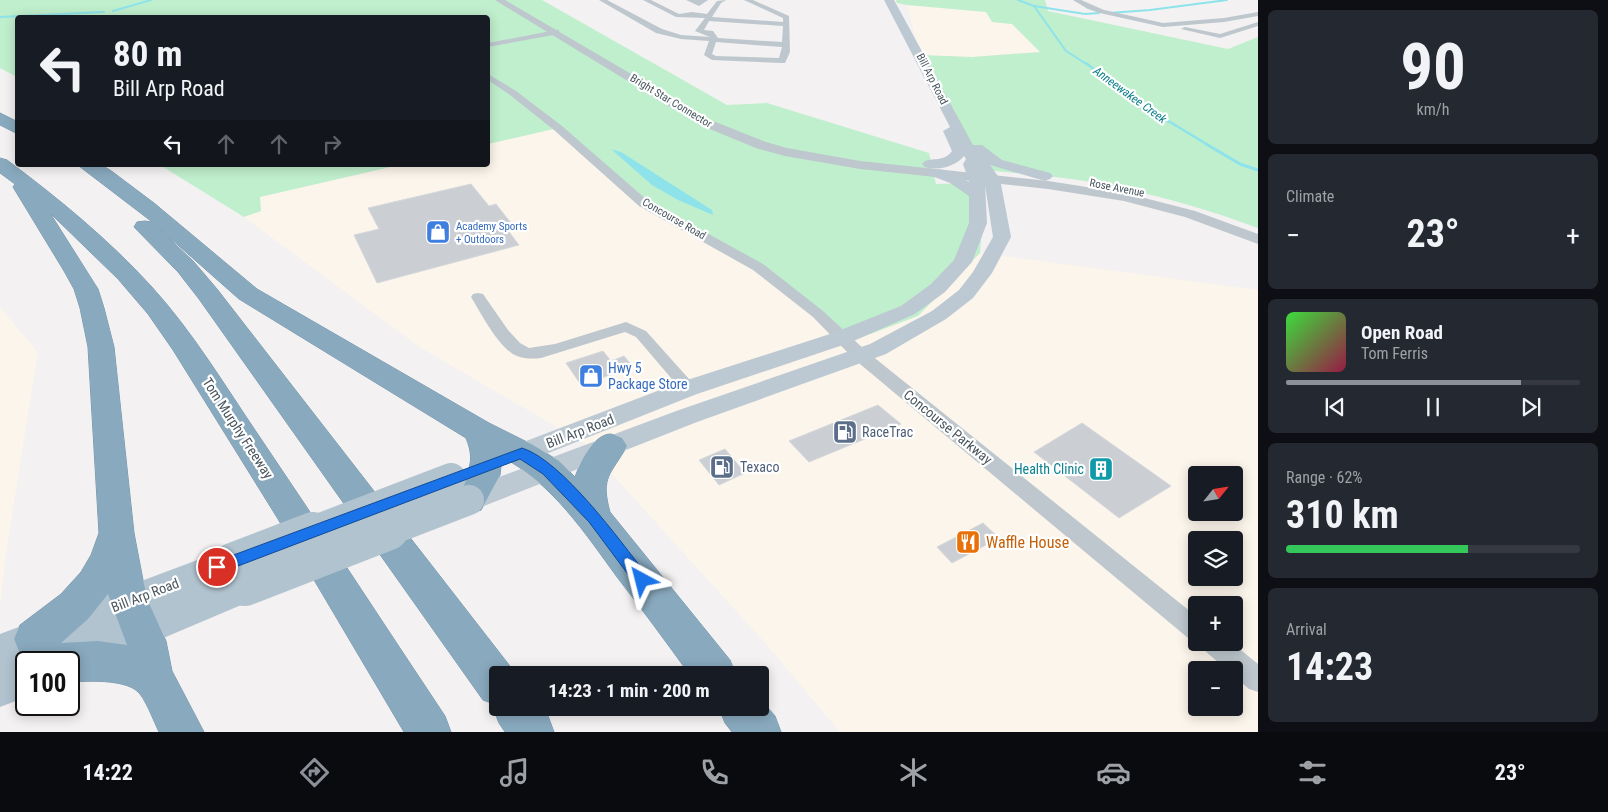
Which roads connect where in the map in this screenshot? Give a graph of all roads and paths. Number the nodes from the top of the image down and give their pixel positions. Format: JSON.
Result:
{"nodes":[{"id":1,"x":500,"y":0,"type":"edge"},
{"id":2,"x":514,"y":0,"type":"edge"},
{"id":3,"x":623,"y":0,"type":"edge"},
{"id":4,"x":646,"y":0,"type":"edge"},
{"id":5,"x":689,"y":0,"type":"edge"},
{"id":6,"x":705,"y":0,"type":"edge"},
{"id":7,"x":722,"y":0,"type":"edge"},
{"id":8,"x":747,"y":0,"type":"edge"},
{"id":9,"x":1076,"y":0,"type":"edge"},
{"id":10,"x":604,"y":1,"type":"edge"},
{"id":11,"x":893,"y":2,"type":"edge"},
{"id":12,"x":756,"y":4,"type":"junction"},
{"id":13,"x":772,"y":11,"type":"junction"},
{"id":14,"x":1258,"y":14,"type":"edge"},
{"id":15,"x":709,"y":17,"type":"junction"},
{"id":16,"x":1238,"y":17,"type":"junction"},
{"id":17,"x":674,"y":21,"type":"junction"},
{"id":18,"x":748,"y":22,"type":"junction"},
{"id":19,"x":768,"y":22,"type":"junction"},
{"id":20,"x":1258,"y":23,"type":"edge"},
{"id":21,"x":788,"y":24,"type":"junction"},
{"id":22,"x":1163,"y":25,"type":"junction"},
{"id":23,"x":699,"y":31,"type":"junction"},
{"id":24,"x":556,"y":32,"type":"junction"},
{"id":25,"x":712,"y":37,"type":"junction"},
{"id":26,"x":787,"y":42,"type":"junction"},
{"id":27,"x":490,"y":45,"type":"edge"},
{"id":28,"x":490,"y":78,"type":"edge"},
{"id":29,"x":947,"y":109,"type":"junction"},
{"id":30,"x":0,"y":118,"type":"edge"},
{"id":31,"x":15,"y":127,"type":"edge"},
{"id":32,"x":961,"y":136,"type":"junction"},
{"id":33,"x":75,"y":167,"type":"edge"},
{"id":34,"x":91,"y":167,"type":"edge"},
{"id":35,"x":933,"y":169,"type":"junction"},
{"id":36,"x":8,"y":170,"type":"edge"},
{"id":37,"x":979,"y":175,"type":"junction"},
{"id":38,"x":1044,"y":176,"type":"junction"},
{"id":39,"x":1028,"y":183,"type":"junction"},
{"id":40,"x":997,"y":206,"type":"junction"},
{"id":41,"x":1258,"y":228,"type":"edge"},
{"id":42,"x":1258,"y":239,"type":"edge"},
{"id":43,"x":478,"y":297,"type":"dead end"},
{"id":44,"x":841,"y":338,"type":"junction"},
{"id":45,"x":860,"y":355,"type":"junction"},
{"id":46,"x":688,"y":388,"type":"junction"},
{"id":47,"x":478,"y":431,"type":"junction"},
{"id":48,"x":611,"y":446,"type":"junction"},
{"id":49,"x":535,"y":461,"type":"junction"},
{"id":50,"x":487,"y":466,"type":"junction"},
{"id":51,"x":460,"y":489,"type":"junction"},
{"id":52,"x":594,"y":518,"type":"junction"},
{"id":53,"x":116,"y":533,"type":"junction"},
{"id":54,"x":136,"y":616,"type":"junction"},
{"id":55,"x":1188,"y":623,"type":"edge"},
{"id":56,"x":54,"y":651,"type":"edge"},
{"id":57,"x":60,"y":651,"type":"edge"},
{"id":58,"x":1223,"y":651,"type":"edge"},
{"id":59,"x":0,"y":652,"type":"edge"},
{"id":60,"x":15,"y":653,"type":"edge"},
{"id":61,"x":80,"y":657,"type":"edge"},
{"id":62,"x":708,"y":666,"type":"edge"},
{"id":63,"x":489,"y":673,"type":"edge"},
{"id":64,"x":153,"y":677,"type":"junction"},
{"id":65,"x":1258,"y":680,"type":"edge"},
{"id":66,"x":15,"y":681,"type":"edge"},
{"id":67,"x":0,"y":687,"type":"edge"},
{"id":68,"x":520,"y":716,"type":"edge"},
{"id":69,"x":746,"y":716,"type":"edge"},
{"id":70,"x":182,"y":732,"type":"edge"},
{"id":71,"x":429,"y":732,"type":"edge"},
{"id":72,"x":532,"y":732,"type":"edge"},
{"id":73,"x":759,"y":732,"type":"edge"}],
"edges":[{"from":1,"to":24,"type":"street","name":"Bright Star Connector"},
{"from":2,"to":35,"type":"street","name":"Bright Star Connector"},
{"from":3,"to":10,"type":"street"},
{"from":4,"to":17,"type":"street"},
{"from":5,"to":6,"type":"street"},
{"from":7,"to":15,"type":"street"},
{"from":8,"to":12,"type":"street"},
{"from":9,"to":22,"type":"street"},
{"from":10,"to":25,"type":"street"},
{"from":11,"to":29,"type":"main road","name":"Bill Arp Road"},
{"from":12,"to":13,"type":"street"},
{"from":12,"to":18,"type":"street"},
{"from":13,"to":19,"type":"street"},
{"from":13,"to":21,"type":"street"},
{"from":14,"to":16,"type":"street"},
{"from":15,"to":17,"type":"street"},
{"from":15,"to":18,"type":"street"},
{"from":15,"to":23,"type":"street"},
{"from":16,"to":20,"type":"street"},
{"from":16,"to":22,"type":"street"},
{"from":17,"to":23,"type":"street"},
{"from":18,"to":19,"type":"street"},
{"from":19,"to":21,"type":"street"},
{"from":20,"to":22,"type":"street"},
{"from":21,"to":26,"type":"street"},
{"from":23,"to":25,"type":"street"},
{"from":24,"to":27,"type":"street"},
{"from":24,"to":35,"type":"street","name":"Bright Star Connector"},
{"from":25,"to":26,"type":"street"},
{"from":25,"to":26,"type":"street"},
{"from":28,"to":44,"type":"street","name":"Concourse Road"},
{"from":29,"to":32,"type":"main road","name":"Bill Arp Road"},
{"from":29,"to":35,"type":"main road"},
{"from":30,"to":31,"type":"highway"},
{"from":32,"to":37,"type":"main road","name":"Bill Arp Road"},
{"from":32,"to":38,"type":"main road"},
{"from":33,"to":63,"type":"highway"},
{"from":34,"to":47,"type":"highway"},
{"from":35,"to":37,"type":"street","name":"Bright Star Connector"},
{"from":35,"to":37,"type":"main road"},
{"from":36,"to":53,"type":"highway"},
{"from":36,"to":71,"type":"highway","name":"Tom Murphy Freeway"},
{"from":37,"to":38,"type":"street","name":"Rose Avenue"},
{"from":37,"to":39,"type":"street","name":"Rose Avenue"},
{"from":37,"to":40,"type":"main road","name":"Bill Arp Road"},
{"from":37,"to":44,"type":"main road","name":"Bill Arp Road"},
{"from":38,"to":41,"type":"street","name":"Rose Avenue"},
{"from":39,"to":40,"type":"main road"},
{"from":39,"to":42,"type":"street","name":"Rose Avenue"},
{"from":40,"to":45,"type":"main road","name":"Bill Arp Road"},
{"from":43,"to":46,"type":"street"},
{"from":44,"to":45,"type":"street","name":"Concourse Parkway"},
{"from":44,"to":46,"type":"main road","name":"Bill Arp Road"},
{"from":45,"to":48,"type":"main road","name":"Bill Arp Road"},
{"from":45,"to":55,"type":"street","name":"Concourse Parkway"},
{"from":46,"to":49,"type":"main road","name":"Bill Arp Road"},
{"from":47,"to":49,"type":"highway"},
{"from":47,"to":50,"type":"highway"},
{"from":48,"to":49,"type":"main road","name":"Bill Arp Road"},
{"from":48,"to":52,"type":"highway"},
{"from":49,"to":50,"type":"main road","name":"Bill Arp Road"},
{"from":49,"to":51,"type":"main road","name":"Bill Arp Road"},
{"from":49,"to":52,"type":"highway"},
{"from":50,"to":51,"type":"highway"},
{"from":51,"to":54,"type":"main road","name":"Bill Arp Road","bridge":true},
{"from":52,"to":62,"type":"highway"},
{"from":53,"to":54,"type":"highway"},
{"from":53,"to":56,"type":"highway"},
{"from":54,"to":57,"type":"main road","name":"Bill Arp Road"},
{"from":54,"to":64,"type":"highway"},
{"from":58,"to":65,"type":"street"},
{"from":59,"to":60,"type":"main road","name":"Bill Arp Road"},
{"from":61,"to":64,"type":"highway"},
{"from":64,"to":70,"type":"highway"},
{"from":66,"to":67,"type":"main road"},
{"from":68,"to":72,"type":"highway"},
{"from":69,"to":73,"type":"highway"}]}
